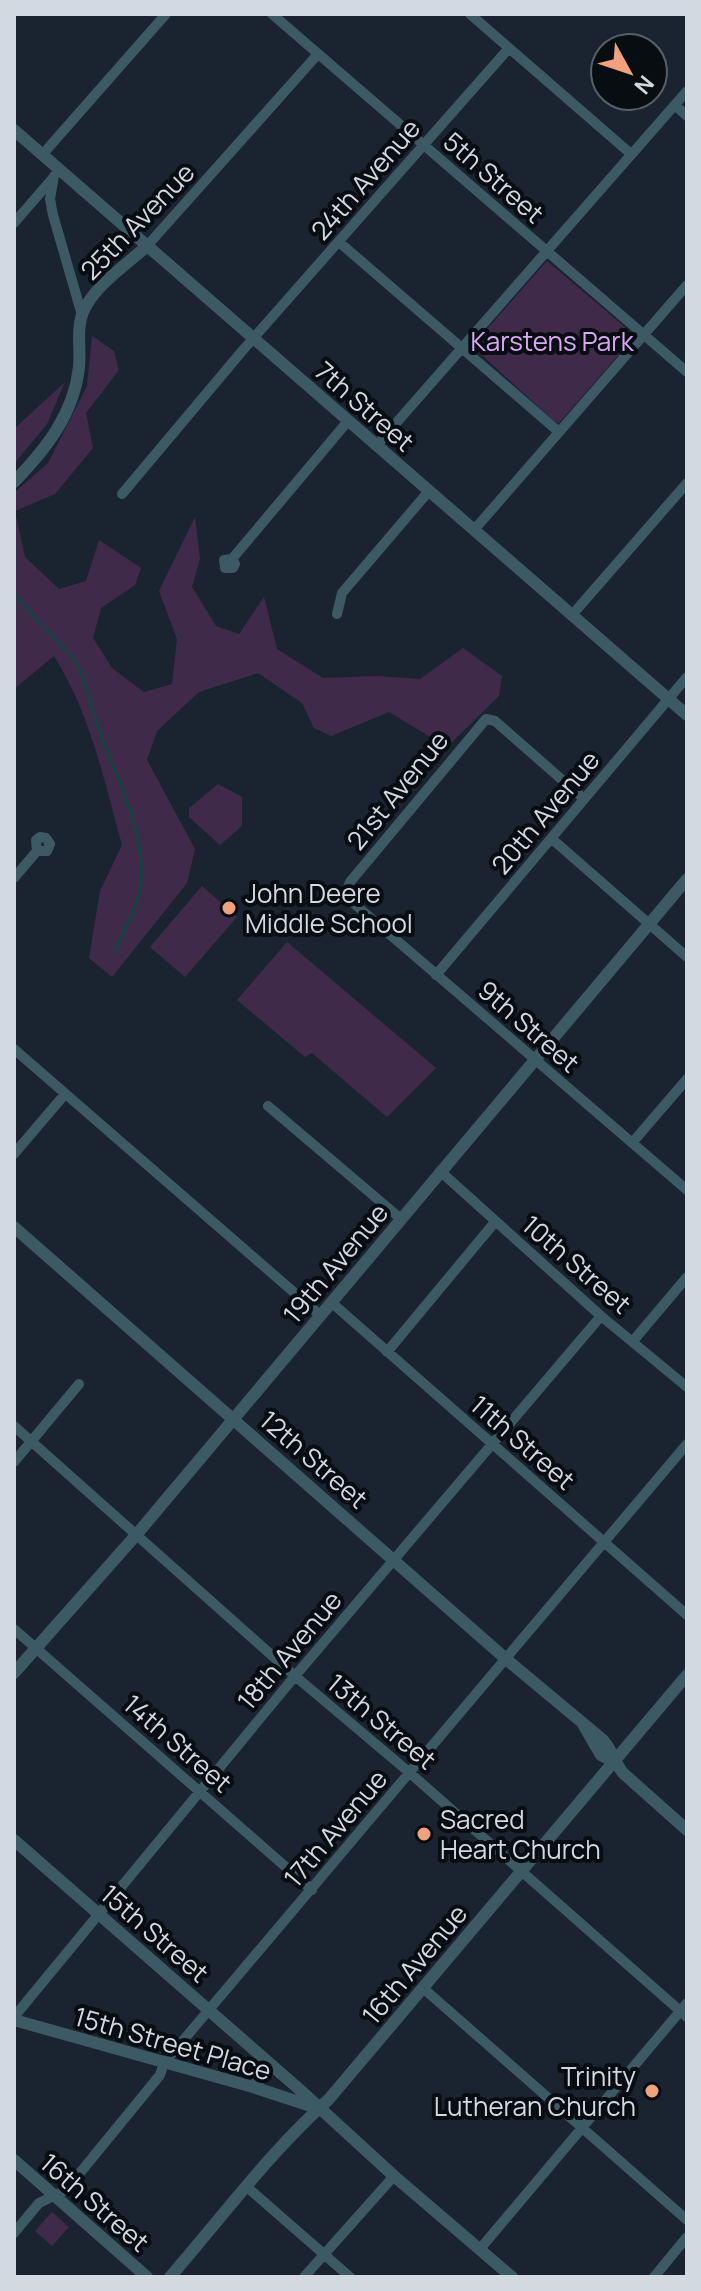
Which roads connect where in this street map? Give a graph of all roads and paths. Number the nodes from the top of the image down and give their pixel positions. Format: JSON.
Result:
{"nodes":[{"id":1,"x":166,"y":14,"type":"edge"},
{"id":2,"x":272,"y":14,"type":"edge"},
{"id":3,"x":470,"y":14,"type":"edge"},
{"id":4,"x":509,"y":48,"type":"junction"},
{"id":5,"x":318,"y":54,"type":"junction"},
{"id":6,"x":687,"y":91,"type":"edge"},
{"id":7,"x":675,"y":105,"type":"junction"},
{"id":8,"x":687,"y":116,"type":"edge"},
{"id":9,"x":14,"y":130,"type":"edge"},
{"id":10,"x":424,"y":146,"type":"junction"},
{"id":11,"x":631,"y":154,"type":"junction"},
{"id":12,"x":42,"y":155,"type":"junction"},
{"id":13,"x":57,"y":173,"type":"junction"},
{"id":14,"x":14,"y":223,"type":"edge"},
{"id":15,"x":339,"y":242,"type":"junction"},
{"id":16,"x":147,"y":246,"type":"junction"},
{"id":17,"x":546,"y":251,"type":"junction"},
{"id":18,"x":687,"y":285,"type":"edge"},
{"id":19,"x":82,"y":315,"type":"junction"},
{"id":20,"x":644,"y":334,"type":"junction"},
{"id":21,"x":254,"y":339,"type":"junction"},
{"id":22,"x":462,"y":348,"type":"junction"},
{"id":23,"x":687,"y":372,"type":"edge"},
{"id":24,"x":348,"y":421,"type":"junction"},
{"id":25,"x":559,"y":432,"type":"junction"},
{"id":26,"x":376,"y":446,"type":"junction"},
{"id":27,"x":14,"y":482,"type":"edge"},
{"id":28,"x":687,"y":483,"type":"edge"},
{"id":29,"x":429,"y":491,"type":"junction"},
{"id":30,"x":122,"y":494,"type":"dead end"},
{"id":31,"x":474,"y":530,"type":"junction"},
{"id":32,"x":232,"y":559,"type":"dead end"},
{"id":33,"x":337,"y":614,"type":"dead end"},
{"id":34,"x":572,"y":615,"type":"junction"},
{"id":35,"x":687,"y":677,"type":"edge"},
{"id":36,"x":668,"y":699,"type":"junction"},
{"id":37,"x":687,"y":715,"type":"edge"},
{"id":38,"x":584,"y":799,"type":"junction"},
{"id":39,"x":552,"y":839,"type":"junction"},
{"id":40,"x":37,"y":851,"type":"dead end"},
{"id":41,"x":14,"y":878,"type":"edge"},
{"id":42,"x":687,"y":879,"type":"edge"},
{"id":43,"x":346,"y":892,"type":"joint"},
{"id":44,"x":650,"y":923,"type":"junction"},
{"id":45,"x":687,"y":957,"type":"edge"},
{"id":46,"x":436,"y":975,"type":"junction"},
{"id":47,"x":14,"y":1049,"type":"edge"},
{"id":48,"x":535,"y":1059,"type":"junction"},
{"id":49,"x":687,"y":1079,"type":"edge"},
{"id":50,"x":65,"y":1094,"type":"junction"},
{"id":51,"x":268,"y":1106,"type":"dead end"},
{"id":52,"x":632,"y":1143,"type":"junction"},
{"id":53,"x":14,"y":1154,"type":"edge"},
{"id":54,"x":440,"y":1171,"type":"junction"},
{"id":55,"x":687,"y":1190,"type":"edge"},
{"id":56,"x":401,"y":1219,"type":"junction"},
{"id":57,"x":495,"y":1222,"type":"junction"},
{"id":58,"x":14,"y":1227,"type":"edge"},
{"id":59,"x":687,"y":1277,"type":"edge"},
{"id":60,"x":331,"y":1302,"type":"junction"},
{"id":61,"x":320,"y":1315,"type":"junction"},
{"id":62,"x":601,"y":1316,"type":"junction"},
{"id":63,"x":633,"y":1341,"type":"junction"},
{"id":64,"x":387,"y":1352,"type":"junction"},
{"id":65,"x":79,"y":1384,"type":"dead end"},
{"id":66,"x":687,"y":1387,"type":"edge"},
{"id":67,"x":234,"y":1418,"type":"junction"},
{"id":68,"x":14,"y":1426,"type":"edge"},
{"id":69,"x":31,"y":1441,"type":"junction"},
{"id":70,"x":687,"y":1444,"type":"edge"},
{"id":71,"x":492,"y":1445,"type":"junction"},
{"id":72,"x":14,"y":1462,"type":"edge"},
{"id":73,"x":137,"y":1534,"type":"junction"},
{"id":74,"x":604,"y":1542,"type":"junction"},
{"id":75,"x":395,"y":1560,"type":"junction"},
{"id":76,"x":687,"y":1615,"type":"edge"},
{"id":77,"x":14,"y":1629,"type":"edge"},
{"id":78,"x":36,"y":1648,"type":"junction"},
{"id":79,"x":506,"y":1659,"type":"junction"},
{"id":80,"x":14,"y":1673,"type":"edge"},
{"id":81,"x":687,"y":1675,"type":"edge"},
{"id":82,"x":295,"y":1676,"type":"junction"},
{"id":83,"x":614,"y":1762,"type":"junction"},
{"id":84,"x":410,"y":1773,"type":"junction"},
{"id":85,"x":200,"y":1792,"type":"junction"},
{"id":86,"x":687,"y":1830,"type":"edge"},
{"id":87,"x":14,"y":1840,"type":"edge"},
{"id":88,"x":521,"y":1872,"type":"junction"},
{"id":89,"x":312,"y":1890,"type":"junction"},
{"id":90,"x":99,"y":1914,"type":"junction"},
{"id":91,"x":423,"y":1988,"type":"junction"},
{"id":92,"x":210,"y":2010,"type":"junction"},
{"id":93,"x":685,"y":2011,"type":"edge"},
{"id":94,"x":14,"y":2019,"type":"edge"},
{"id":95,"x":266,"y":2062,"type":"junction"},
{"id":96,"x":164,"y":2063,"type":"junction"},
{"id":97,"x":253,"y":2087,"type":"junction"},
{"id":98,"x":319,"y":2109,"type":"junction"},
{"id":99,"x":582,"y":2126,"type":"junction"},
{"id":100,"x":14,"y":2160,"type":"edge"},
{"id":101,"x":394,"y":2176,"type":"junction"},
{"id":102,"x":247,"y":2187,"type":"junction"},
{"id":103,"x":54,"y":2195,"type":"junction"},
{"id":104,"x":687,"y":2220,"type":"edge"},
{"id":105,"x":14,"y":2233,"type":"edge"},
{"id":106,"x":687,"y":2237,"type":"edge"},
{"id":107,"x":480,"y":2249,"type":"junction"},
{"id":108,"x":324,"y":2254,"type":"junction"},
{"id":109,"x":147,"y":2277,"type":"edge"},
{"id":110,"x":170,"y":2277,"type":"edge"},
{"id":111,"x":304,"y":2277,"type":"edge"},
{"id":112,"x":350,"y":2277,"type":"edge"},
{"id":113,"x":512,"y":2277,"type":"edge"},
{"id":114,"x":654,"y":2277,"type":"edge"}],
"edges":[{"from":1,"to":12,"type":"street"},
{"from":2,"to":5,"type":"street","name":"5th Street"},
{"from":3,"to":4,"type":"street"},
{"from":4,"to":10,"type":"street","name":"24th Avenue"},
{"from":4,"to":11,"type":"street"},
{"from":5,"to":10,"type":"street","name":"5th Street"},
{"from":5,"to":16,"type":"street","name":"25th Avenue"},
{"from":6,"to":7,"type":"street"},
{"from":7,"to":8,"type":"street"},
{"from":7,"to":11,"type":"street"},
{"from":9,"to":12,"type":"street","name":"7th Street"},
{"from":10,"to":15,"type":"street","name":"24th Avenue"},
{"from":10,"to":17,"type":"street","name":"5th Street"},
{"from":11,"to":17,"type":"street"},
{"from":12,"to":13,"type":"street","name":"7th Street"},
{"from":13,"to":14,"type":"street"},
{"from":13,"to":16,"type":"street","name":"7th Street"},
{"from":13,"to":19,"type":"street"},
{"from":15,"to":21,"type":"street","name":"24th Avenue"},
{"from":15,"to":22,"type":"street"},
{"from":16,"to":19,"type":"street","name":"25th Avenue"},
{"from":16,"to":21,"type":"street","name":"7th Street"},
{"from":17,"to":20,"type":"street","name":"5th Street"},
{"from":17,"to":22,"type":"street"},
{"from":18,"to":20,"type":"street"},
{"from":19,"to":27,"type":"street","name":"25th Avenue"},
{"from":20,"to":23,"type":"street","name":"5th Street"},
{"from":20,"to":25,"type":"street"},
{"from":21,"to":24,"type":"street","name":"7th Street"},
{"from":21,"to":30,"type":"street","name":"24th Avenue"},
{"from":22,"to":25,"type":"street"},
{"from":22,"to":26,"type":"street"},
{"from":24,"to":26,"type":"street","name":"7th Street"},
{"from":24,"to":32,"type":"street"},
{"from":25,"to":31,"type":"street"},
{"from":26,"to":29,"type":"street","name":"7th Street"},
{"from":28,"to":34,"type":"street"},
{"from":29,"to":31,"type":"street","name":"7th Street"},
{"from":29,"to":33,"type":"street"},
{"from":31,"to":34,"type":"street","name":"7th Street"},
{"from":34,"to":36,"type":"street","name":"7th Street"},
{"from":35,"to":36,"type":"street","name":"20th Avenue"},
{"from":36,"to":37,"type":"street","name":"7th Street"},
{"from":36,"to":38,"type":"street","name":"20th Avenue"},
{"from":38,"to":39,"type":"street","name":"20th Avenue"},
{"from":38,"to":43,"type":"street","name":"21st Avenue"},
{"from":39,"to":44,"type":"street"},
{"from":39,"to":46,"type":"street","name":"20th Avenue"},
{"from":40,"to":41,"type":"street"},
{"from":42,"to":44,"type":"street","name":"19th Avenue"},
{"from":43,"to":46,"type":"street","name":"9th Street"},
{"from":44,"to":45,"type":"street"},
{"from":44,"to":48,"type":"street","name":"19th Avenue"},
{"from":46,"to":48,"type":"street","name":"9th Street"},
{"from":47,"to":50,"type":"street"},
{"from":48,"to":52,"type":"street","name":"9th Street"},
{"from":48,"to":54,"type":"street","name":"19th Avenue"},
{"from":49,"to":52,"type":"street"},
{"from":50,"to":53,"type":"street"},
{"from":50,"to":61,"type":"street"},
{"from":51,"to":56,"type":"street"},
{"from":52,"to":55,"type":"street","name":"9th Street"},
{"from":54,"to":56,"type":"street","name":"19th Avenue"},
{"from":54,"to":57,"type":"street","name":"10th Street"},
{"from":56,"to":60,"type":"street","name":"19th Avenue"},
{"from":57,"to":62,"type":"street","name":"10th Street"},
{"from":57,"to":64,"type":"street"},
{"from":58,"to":67,"type":"street","name":"12th Street"},
{"from":59,"to":63,"type":"street"},
{"from":60,"to":61,"type":"street","name":"19th Avenue"},
{"from":60,"to":64,"type":"street","name":"11th Street"},
{"from":61,"to":67,"type":"street","name":"19th Avenue"},
{"from":62,"to":63,"type":"street","name":"10th Street"},
{"from":62,"to":71,"type":"street","name":"18th Avenue"},
{"from":63,"to":66,"type":"street","name":"10th Street"},
{"from":64,"to":71,"type":"street","name":"11th Street"},
{"from":65,"to":69,"type":"street"},
{"from":67,"to":73,"type":"street","name":"19th Avenue"},
{"from":67,"to":75,"type":"street","name":"12th Street"},
{"from":68,"to":69,"type":"street","name":"13th Street"},
{"from":69,"to":72,"type":"street"},
{"from":69,"to":73,"type":"street","name":"13th Street"},
{"from":70,"to":74,"type":"street","name":"17th Avenue"},
{"from":71,"to":74,"type":"street","name":"11th Street"},
{"from":71,"to":75,"type":"street","name":"18th Avenue"},
{"from":73,"to":78,"type":"street","name":"19th Avenue"},
{"from":73,"to":82,"type":"street","name":"13th Street"},
{"from":74,"to":76,"type":"street","name":"11th Street"},
{"from":74,"to":79,"type":"street","name":"17th Avenue"},
{"from":75,"to":79,"type":"street","name":"12th Street"},
{"from":75,"to":82,"type":"street","name":"18th Avenue"},
{"from":77,"to":78,"type":"street","name":"14th Street"},
{"from":78,"to":80,"type":"street","name":"19th Avenue"},
{"from":78,"to":85,"type":"street","name":"14th Street"},
{"from":79,"to":83,"type":"street","name":"12th Street"},
{"from":79,"to":84,"type":"street","name":"17th Avenue"},
{"from":81,"to":83,"type":"street","name":"16th Avenue"},
{"from":82,"to":84,"type":"street","name":"13th Street"},
{"from":82,"to":85,"type":"street","name":"18th Avenue"},
{"from":83,"to":86,"type":"street","name":"12th Street"},
{"from":83,"to":88,"type":"street","name":"16th Avenue"},
{"from":84,"to":88,"type":"street","name":"13th Street"},
{"from":84,"to":89,"type":"street","name":"17th Avenue"},
{"from":85,"to":89,"type":"street","name":"14th Street"},
{"from":85,"to":90,"type":"street","name":"18th Avenue"},
{"from":87,"to":90,"type":"street","name":"15th Street"},
{"from":88,"to":91,"type":"street","name":"16th Avenue"},
{"from":88,"to":93,"type":"street","name":"13th Street"},
{"from":89,"to":92,"type":"street","name":"17th Avenue"},
{"from":90,"to":92,"type":"street","name":"15th Street"},
{"from":90,"to":94,"type":"street","name":"18th Avenue"},
{"from":91,"to":98,"type":"street","name":"16th Avenue"},
{"from":91,"to":99,"type":"street"},
{"from":92,"to":95,"type":"street","name":"15th Street"},
{"from":92,"to":96,"type":"street","name":"17th Avenue"},
{"from":93,"to":99,"type":"street"},
{"from":94,"to":96,"type":"street","name":"15th Street Place"},
{"from":95,"to":97,"type":"street"},
{"from":95,"to":98,"type":"street","name":"15th Street"},
{"from":96,"to":97,"type":"street","name":"15th Street Place"},
{"from":96,"to":103,"type":"street","name":"17th Avenue"},
{"from":97,"to":98,"type":"street","name":"15th Street Place"},
{"from":98,"to":101,"type":"street"},
{"from":98,"to":102,"type":"street","name":"16th Avenue"},
{"from":99,"to":104,"type":"street"},
{"from":99,"to":107,"type":"street"},
{"from":100,"to":103,"type":"street","name":"16th Street"},
{"from":101,"to":107,"type":"street"},
{"from":101,"to":108,"type":"street"},
{"from":102,"to":108,"type":"street"},
{"from":102,"to":110,"type":"street","name":"16th Avenue"},
{"from":103,"to":105,"type":"street","name":"17th Avenue"},
{"from":103,"to":109,"type":"street","name":"16th Street"},
{"from":106,"to":114,"type":"street"},
{"from":107,"to":113,"type":"street"},
{"from":108,"to":111,"type":"street"},
{"from":108,"to":112,"type":"street"}]}
